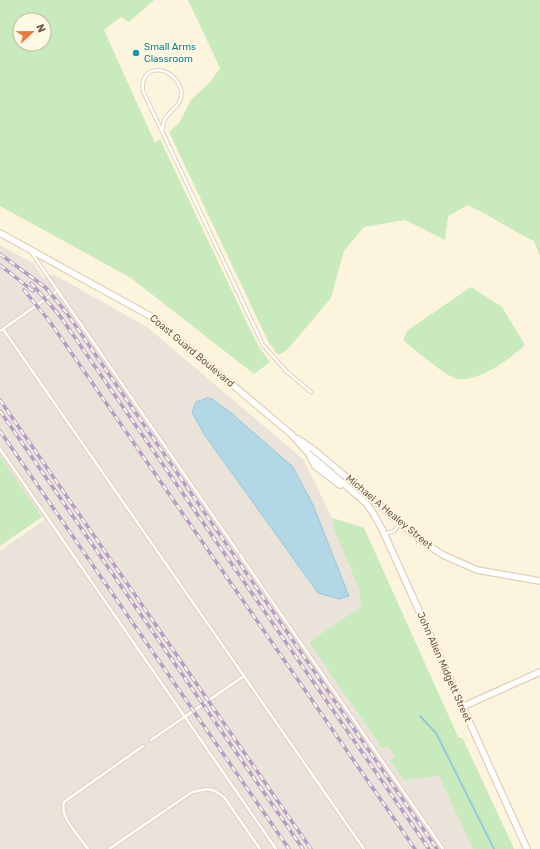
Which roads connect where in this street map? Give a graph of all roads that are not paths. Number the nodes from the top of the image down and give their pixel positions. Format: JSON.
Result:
{"nodes":[{"id":1,"x":162,"y":131,"type":"junction"},
{"id":2,"x":0,"y":233,"type":"edge"},
{"id":3,"x":29,"y":249,"type":"junction"},
{"id":4,"x":57,"y":291,"type":"junction"},
{"id":5,"x":1,"y":330,"type":"edge"},
{"id":6,"x":312,"y":392,"type":"dead end"},
{"id":7,"x":291,"y":434,"type":"junction"},
{"id":8,"x":0,"y":449,"type":"edge"},
{"id":9,"x":313,"y":449,"type":"joint"},
{"id":10,"x":309,"y":454,"type":"joint"},
{"id":11,"x":401,"y":524,"type":"junction"},
{"id":12,"x":384,"y":534,"type":"junction"},
{"id":13,"x":540,"y":581,"type":"edge"},
{"id":14,"x":540,"y":672,"type":"edge"},
{"id":15,"x":244,"y":676,"type":"junction"},
{"id":16,"x":462,"y":707,"type":"junction"},
{"id":17,"x":185,"y":717,"type":"junction"},
{"id":18,"x":151,"y":740,"type":"dead end"},
{"id":19,"x":143,"y":746,"type":"dead end"},
{"id":20,"x":88,"y":849,"type":"edge"},
{"id":21,"x":109,"y":849,"type":"edge"},
{"id":22,"x":260,"y":849,"type":"edge"},
{"id":23,"x":276,"y":849,"type":"edge"},
{"id":24,"x":364,"y":849,"type":"edge"},
{"id":25,"x":442,"y":849,"type":"edge"},
{"id":26,"x":527,"y":849,"type":"edge"}],
"edges":[{"from":1,"to":1,"type":"lane"},
{"from":1,"to":6,"type":"lane"},
{"from":2,"to":3,"type":"street","name":"Coast Guard Boulevard"},
{"from":3,"to":4,"type":"lane"},
{"from":3,"to":7,"type":"street","name":"Coast Guard Boulevard"},
{"from":4,"to":5,"type":"lane"},
{"from":4,"to":25,"type":"lane"},
{"from":5,"to":15,"type":"lane"},
{"from":7,"to":9,"type":"street","name":"Coast Guard Boulevard"},
{"from":7,"to":10,"type":"street","name":"Coast Guard Boulevard"},
{"from":8,"to":17,"type":"lane"},
{"from":9,"to":11,"type":"street","name":"Michael A Healey Street"},
{"from":10,"to":12,"type":"street","name":"John Allen Midgett Street"},
{"from":11,"to":12,"type":"lane"},
{"from":11,"to":13,"type":"street","name":"Michael A Healey Street"},
{"from":12,"to":16,"type":"street","name":"John Allen Midgett Street"},
{"from":14,"to":16,"type":"street"},
{"from":15,"to":17,"type":"lane"},
{"from":15,"to":24,"type":"lane"},
{"from":16,"to":26,"type":"street","name":"John Allen Midgett Street"},
{"from":17,"to":18,"type":"lane"},
{"from":17,"to":23,"type":"lane"},
{"from":19,"to":20,"type":"lane"},
{"from":21,"to":22,"type":"lane"}]}
